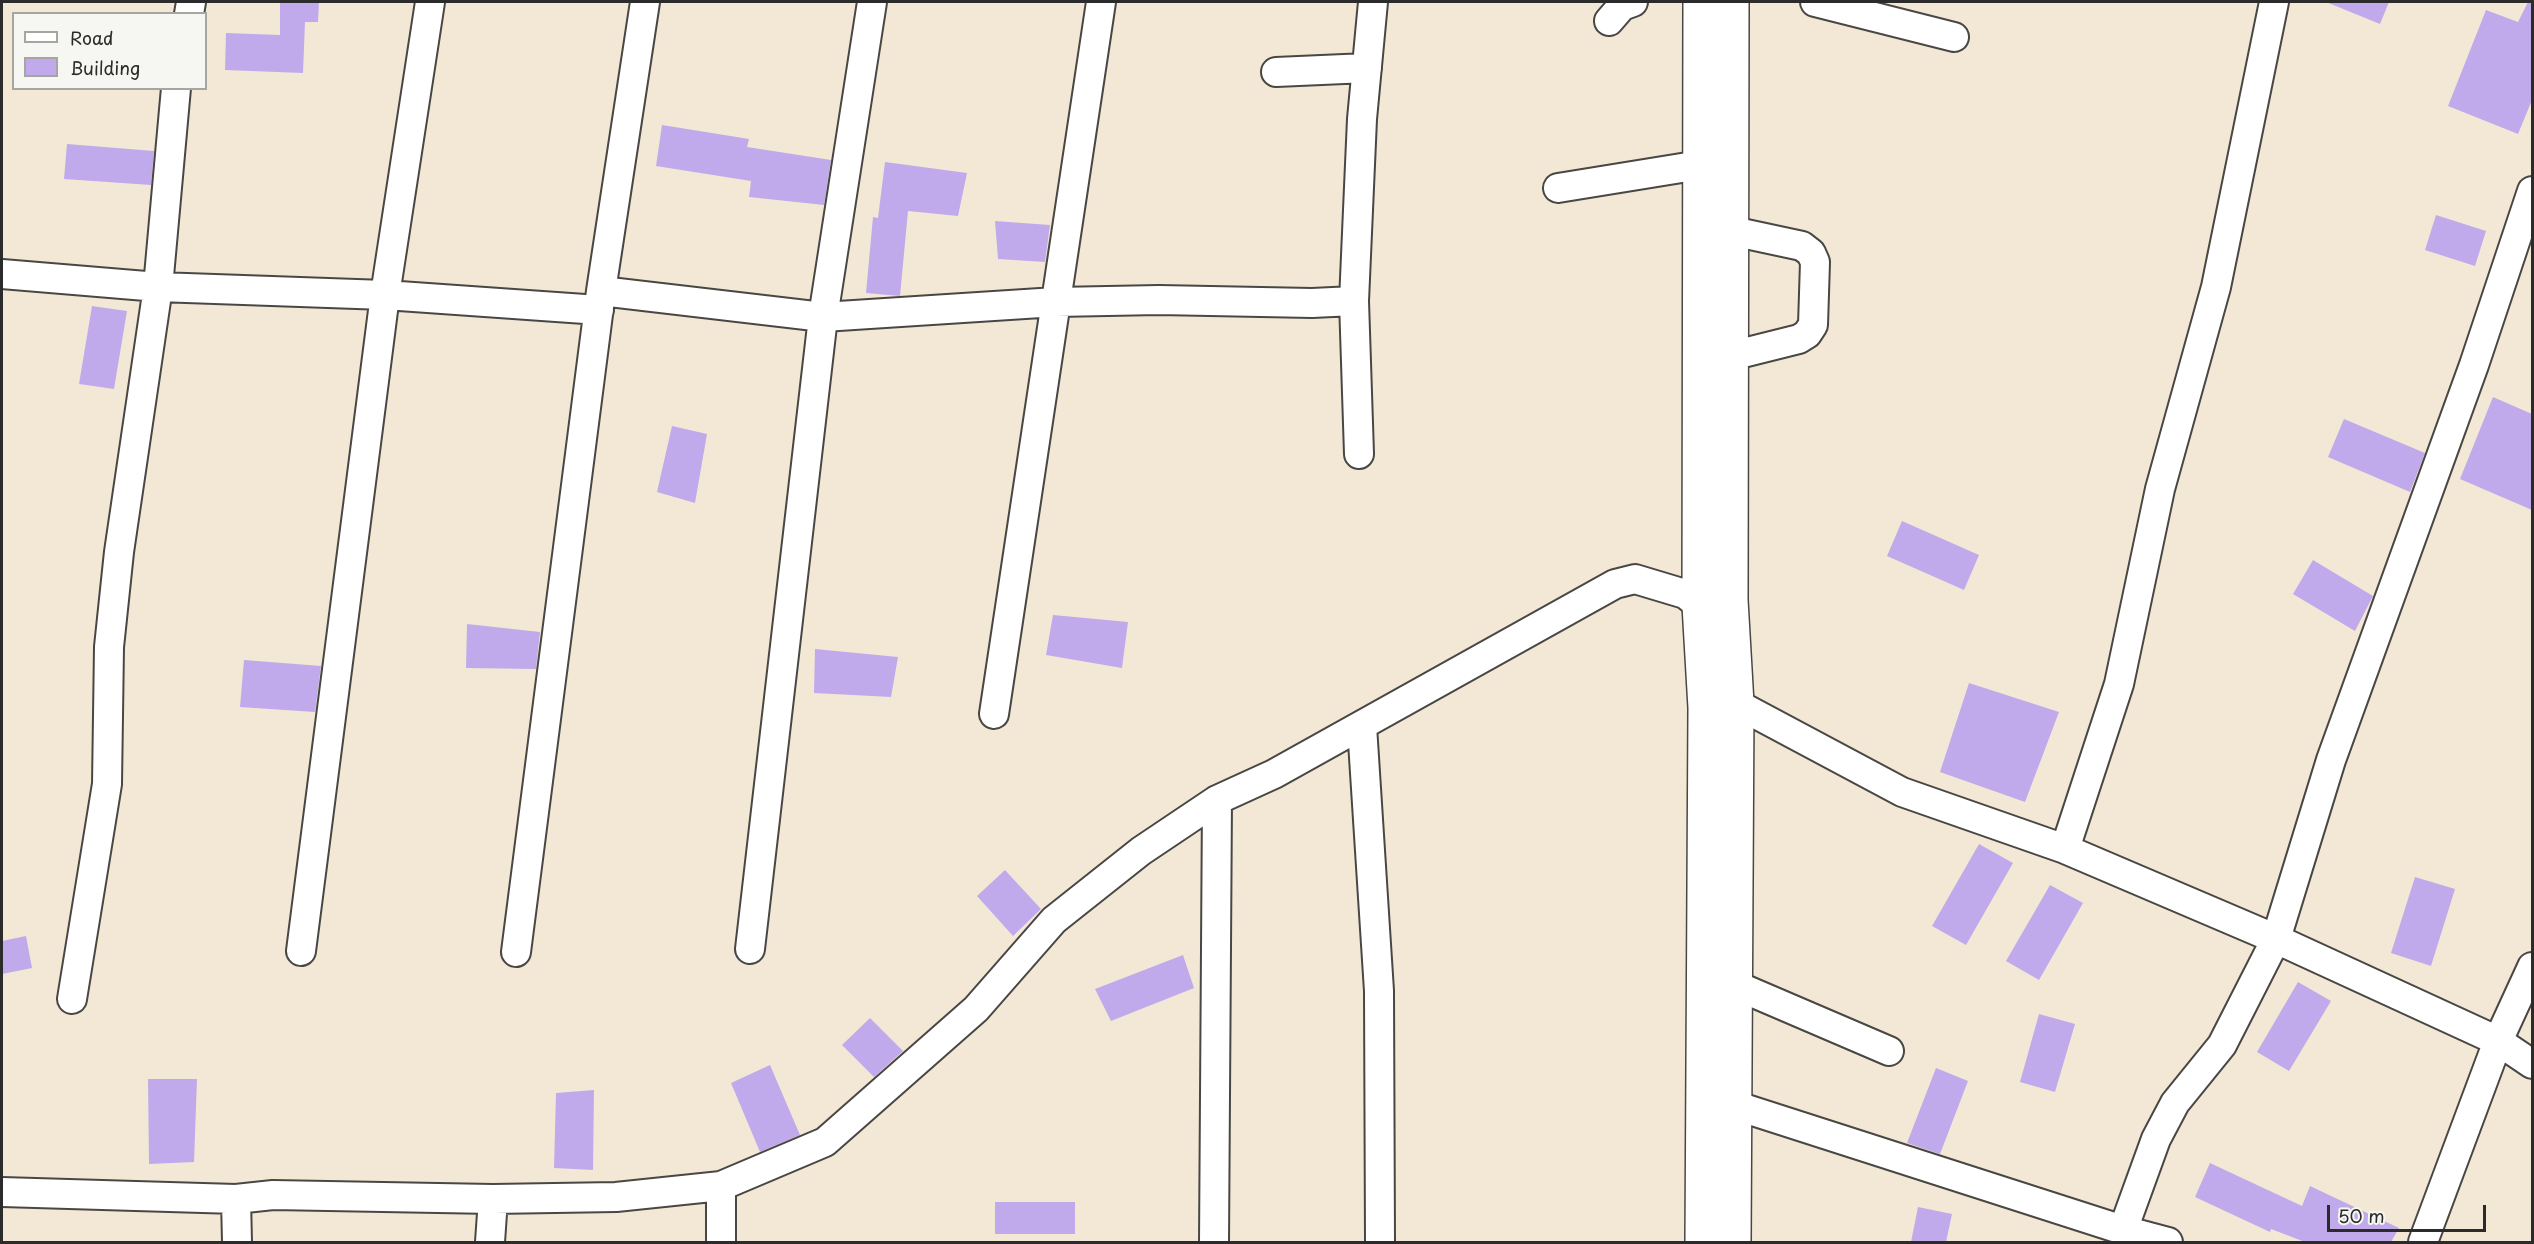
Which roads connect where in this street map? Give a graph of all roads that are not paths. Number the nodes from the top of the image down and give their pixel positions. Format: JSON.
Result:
{"nodes":[{"id":1,"x":430,"y":2,"type":"edge"},
{"id":2,"x":645,"y":2,"type":"edge"},
{"id":3,"x":872,"y":2,"type":"edge"},
{"id":4,"x":1101,"y":2,"type":"edge"},
{"id":5,"x":1373,"y":2,"type":"edge"},
{"id":6,"x":1633,"y":2,"type":"edge"},
{"id":7,"x":1700,"y":2,"type":"edge"},
{"id":8,"x":1732,"y":2,"type":"edge"},
{"id":9,"x":1815,"y":2,"type":"edge"},
{"id":10,"x":2274,"y":2,"type":"edge"},
{"id":11,"x":1609,"y":21,"type":"dead end"},
{"id":12,"x":1954,"y":37,"type":"dead end"},
{"id":13,"x":1367,"y":68,"type":"junction"},
{"id":14,"x":1276,"y":72,"type":"dead end"},
{"id":15,"x":176,"y":90,"type":"edge"},
{"id":16,"x":1700,"y":165,"type":"junction"},
{"id":17,"x":1558,"y":188,"type":"dead end"},
{"id":18,"x":2532,"y":192,"type":"edge"},
{"id":19,"x":1732,"y":231,"type":"junction"},
{"id":20,"x":2,"y":274,"type":"edge"},
{"id":21,"x":158,"y":287,"type":"junction"},
{"id":22,"x":385,"y":296,"type":"junction"},
{"id":23,"x":600,"y":300,"type":"junction"},
{"id":24,"x":1354,"y":301,"type":"junction"},
{"id":25,"x":1056,"y":302,"type":"junction"},
{"id":26,"x":823,"y":317,"type":"junction"},
{"id":27,"x":1731,"y":356,"type":"junction"},
{"id":28,"x":1359,"y":454,"type":"dead end"},
{"id":29,"x":1699,"y":604,"type":"junction"},
{"id":30,"x":1737,"y":704,"type":"junction"},
{"id":31,"x":994,"y":714,"type":"dead end"},
{"id":32,"x":1362,"y":726,"type":"junction"},
{"id":33,"x":1217,"y":800,"type":"junction"},
{"id":34,"x":2065,"y":849,"type":"junction"},
{"id":35,"x":2276,"y":939,"type":"junction"},
{"id":36,"x":750,"y":949,"type":"dead end"},
{"id":37,"x":301,"y":951,"type":"dead end"},
{"id":38,"x":516,"y":952,"type":"dead end"},
{"id":39,"x":2532,"y":967,"type":"edge"},
{"id":40,"x":1735,"y":985,"type":"junction"},
{"id":41,"x":72,"y":999,"type":"dead end"},
{"id":42,"x":2498,"y":1041,"type":"junction"},
{"id":43,"x":1889,"y":1050,"type":"dead end"},
{"id":44,"x":2532,"y":1064,"type":"edge"},
{"id":45,"x":1734,"y":1105,"type":"junction"},
{"id":46,"x":721,"y":1186,"type":"junction"},
{"id":47,"x":2,"y":1192,"type":"edge"},
{"id":48,"x":236,"y":1199,"type":"junction"},
{"id":49,"x":494,"y":1199,"type":"junction"},
{"id":50,"x":2146,"y":1238,"type":"edge"},
{"id":51,"x":237,"y":1242,"type":"edge"},
{"id":52,"x":490,"y":1242,"type":"edge"},
{"id":53,"x":721,"y":1242,"type":"edge"},
{"id":54,"x":1214,"y":1242,"type":"edge"},
{"id":55,"x":1380,"y":1242,"type":"edge"},
{"id":56,"x":1702,"y":1242,"type":"edge"},
{"id":57,"x":1734,"y":1242,"type":"edge"},
{"id":58,"x":2423,"y":1242,"type":"edge"}],
"edges":[{"from":1,"to":22,"type":"street"},
{"from":2,"to":23,"type":"street"},
{"from":3,"to":26,"type":"street"},
{"from":4,"to":25,"type":"street"},
{"from":5,"to":13,"type":"street"},
{"from":6,"to":11,"type":"street"},
{"from":7,"to":16,"type":"highway"},
{"from":8,"to":19,"type":"highway"},
{"from":9,"to":12,"type":"street"},
{"from":10,"to":34,"type":"street"},
{"from":13,"to":14,"type":"street"},
{"from":13,"to":24,"type":"street"},
{"from":15,"to":21,"type":"street"},
{"from":16,"to":17,"type":"street"},
{"from":16,"to":29,"type":"highway"},
{"from":18,"to":35,"type":"street"},
{"from":19,"to":27,"type":"highway"},
{"from":19,"to":27,"type":"street"},
{"from":20,"to":21,"type":"street"},
{"from":21,"to":22,"type":"street"},
{"from":21,"to":41,"type":"street"},
{"from":22,"to":23,"type":"street"},
{"from":22,"to":37,"type":"street"},
{"from":23,"to":26,"type":"street"},
{"from":23,"to":38,"type":"street"},
{"from":24,"to":25,"type":"street"},
{"from":24,"to":28,"type":"street"},
{"from":25,"to":26,"type":"street"},
{"from":25,"to":31,"type":"street"},
{"from":26,"to":36,"type":"street"},
{"from":27,"to":30,"type":"highway"},
{"from":29,"to":32,"type":"street"},
{"from":29,"to":56,"type":"highway"},
{"from":30,"to":34,"type":"street"},
{"from":30,"to":40,"type":"highway"},
{"from":32,"to":33,"type":"street"},
{"from":32,"to":55,"type":"street"},
{"from":33,"to":46,"type":"street"},
{"from":33,"to":54,"type":"street"},
{"from":34,"to":35,"type":"street"},
{"from":35,"to":42,"type":"street"},
{"from":35,"to":50,"type":"street"},
{"from":39,"to":42,"type":"street"},
{"from":40,"to":43,"type":"street"},
{"from":40,"to":45,"type":"highway"},
{"from":42,"to":44,"type":"street"},
{"from":42,"to":58,"type":"street"},
{"from":45,"to":50,"type":"street"},
{"from":45,"to":57,"type":"highway"},
{"from":46,"to":49,"type":"street"},
{"from":46,"to":53,"type":"street"},
{"from":47,"to":48,"type":"street"},
{"from":48,"to":49,"type":"street"},
{"from":48,"to":51,"type":"street"},
{"from":49,"to":52,"type":"street"}]}
